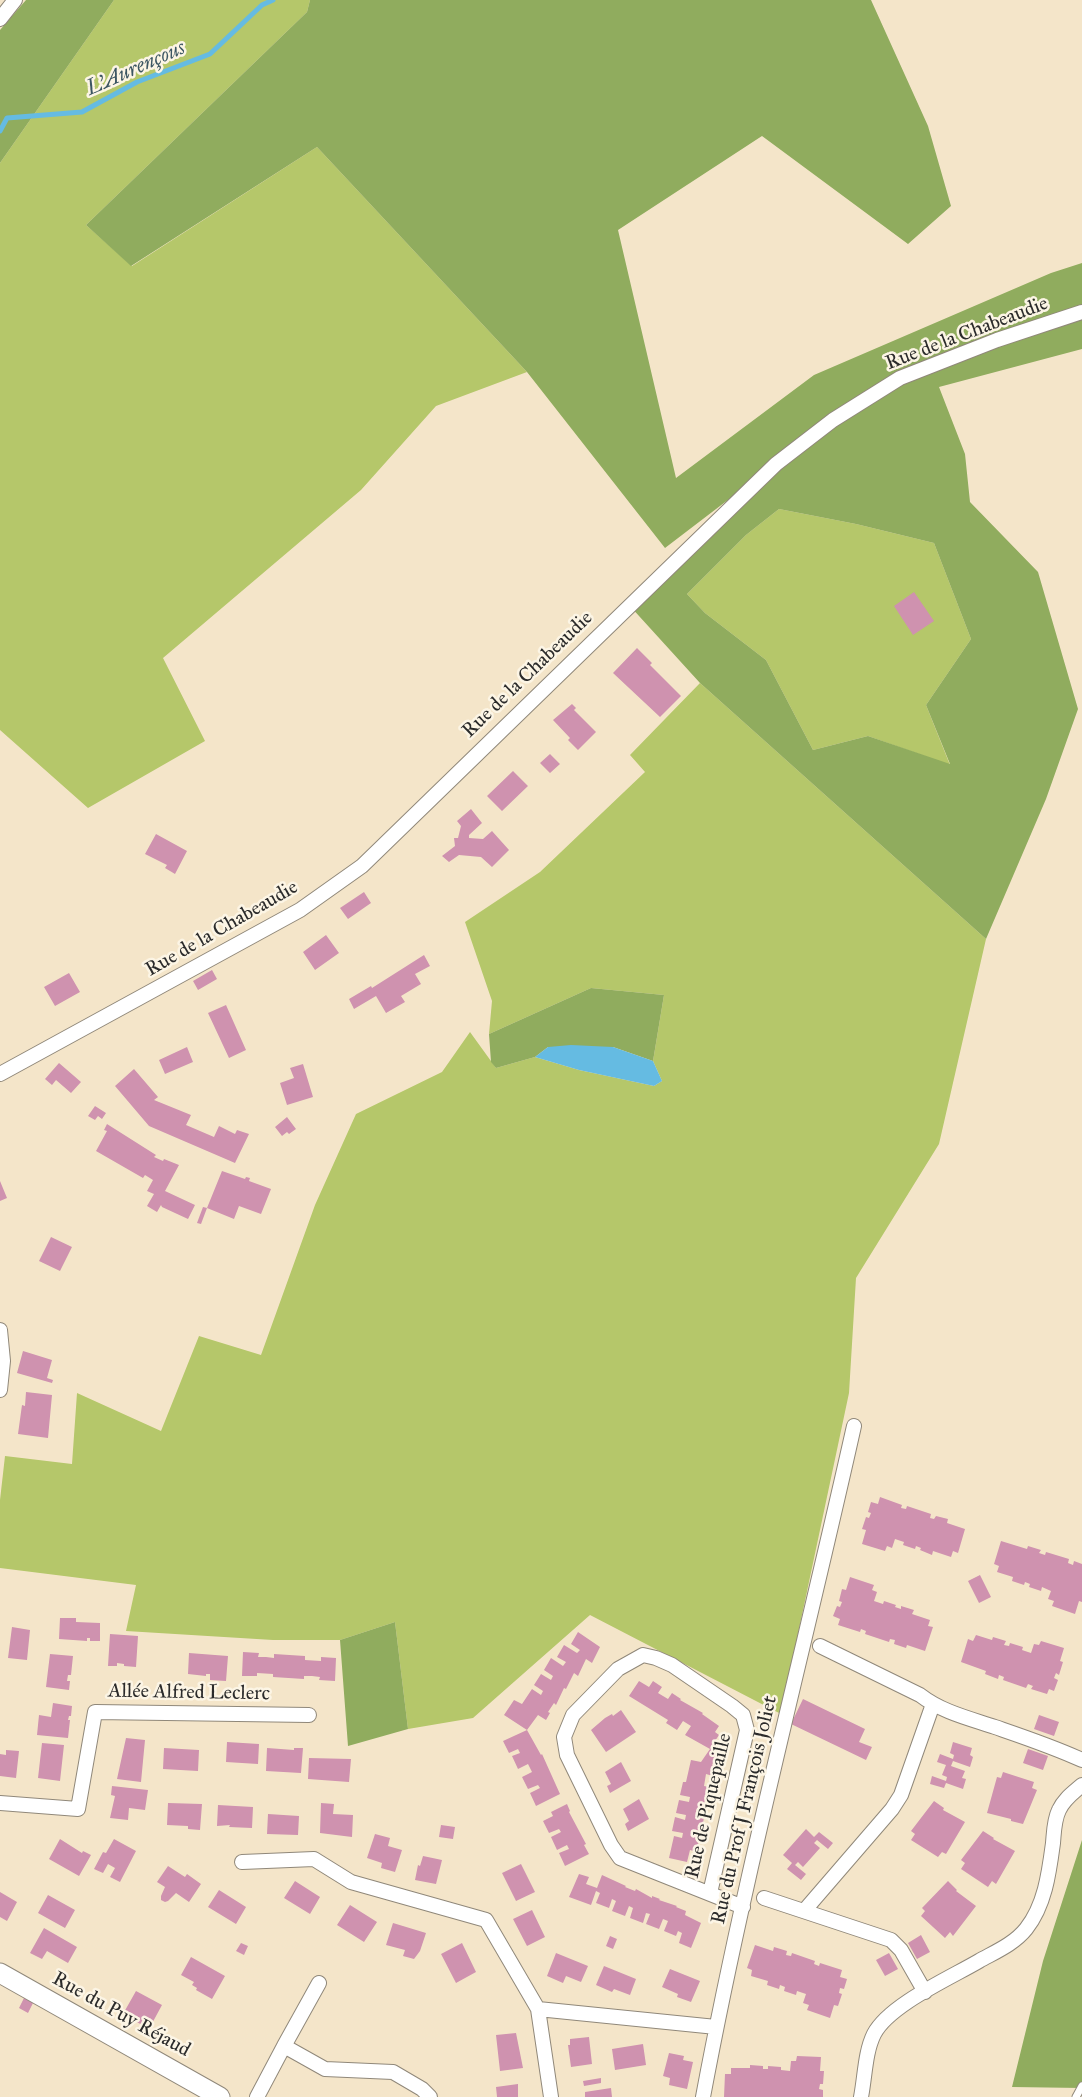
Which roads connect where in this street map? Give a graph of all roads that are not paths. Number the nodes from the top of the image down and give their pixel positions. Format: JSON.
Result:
{"nodes":[{"id":1,"x":15,"y":0,"type":"edge"},
{"id":2,"x":0,"y":19,"type":"edge"},
{"id":3,"x":1082,"y":312,"type":"edge"},
{"id":4,"x":0,"y":1074,"type":"edge"},
{"id":5,"x":0,"y":1330,"type":"edge"},
{"id":6,"x":0,"y":1390,"type":"edge"},
{"id":7,"x":854,"y":1426,"type":"dead end"},
{"id":8,"x":820,"y":1646,"type":"dead end"},
{"id":9,"x":933,"y":1704,"type":"junction"},
{"id":10,"x":309,"y":1715,"type":"dead end"},
{"id":11,"x":1082,"y":1760,"type":"edge"},
{"id":12,"x":1082,"y":1785,"type":"edge"},
{"id":13,"x":0,"y":1803,"type":"edge"},
{"id":14,"x":242,"y":1862,"type":"dead end"},
{"id":15,"x":710,"y":1893,"type":"junction"},
{"id":16,"x":764,"y":1898,"type":"dead end"},
{"id":17,"x":743,"y":1908,"type":"junction"},
{"id":18,"x":804,"y":1911,"type":"junction"},
{"id":19,"x":0,"y":1973,"type":"edge"},
{"id":20,"x":319,"y":1983,"type":"dead end"},
{"id":21,"x":924,"y":1992,"type":"junction"},
{"id":22,"x":538,"y":2009,"type":"junction"},
{"id":23,"x":716,"y":2027,"type":"junction"},
{"id":24,"x":284,"y":2046,"type":"junction"},
{"id":25,"x":1082,"y":2086,"type":"edge"},
{"id":26,"x":220,"y":2097,"type":"edge"},
{"id":27,"x":257,"y":2097,"type":"edge"},
{"id":28,"x":430,"y":2097,"type":"edge"},
{"id":29,"x":551,"y":2097,"type":"edge"},
{"id":30,"x":703,"y":2097,"type":"edge"},
{"id":31,"x":862,"y":2097,"type":"edge"},
{"id":32,"x":1076,"y":2097,"type":"edge"}],
"edges":[{"from":1,"to":2,"type":"street"},
{"from":3,"to":4,"type":"street","name":"Rue de la Chabeaudie"},
{"from":5,"to":6,"type":"street"},
{"from":7,"to":17,"type":"street","name":"Rue du Prof J François Joliet"},
{"from":8,"to":9,"type":"street"},
{"from":9,"to":11,"type":"street"},
{"from":9,"to":18,"type":"street"},
{"from":10,"to":13,"type":"street","name":"Allée Alfred Leclerc"},
{"from":12,"to":21,"type":"street"},
{"from":14,"to":22,"type":"street"},
{"from":15,"to":15,"type":"street","name":"Rue de Piquepaille"},
{"from":15,"to":17,"type":"street","name":"Rue de Piquepaille"},
{"from":16,"to":18,"type":"street"},
{"from":17,"to":23,"type":"street","name":"Rue du Prof J François Joliet"},
{"from":18,"to":21,"type":"street"},
{"from":19,"to":26,"type":"street","name":"Rue du Puy Réjaud"},
{"from":20,"to":24,"type":"street"},
{"from":21,"to":31,"type":"street"},
{"from":22,"to":23,"type":"street"},
{"from":22,"to":29,"type":"street"},
{"from":23,"to":30,"type":"street","name":"Rue du Prof J François Joliet"},
{"from":24,"to":27,"type":"street"},
{"from":24,"to":28,"type":"street"},
{"from":25,"to":32,"type":"lane"}]}
